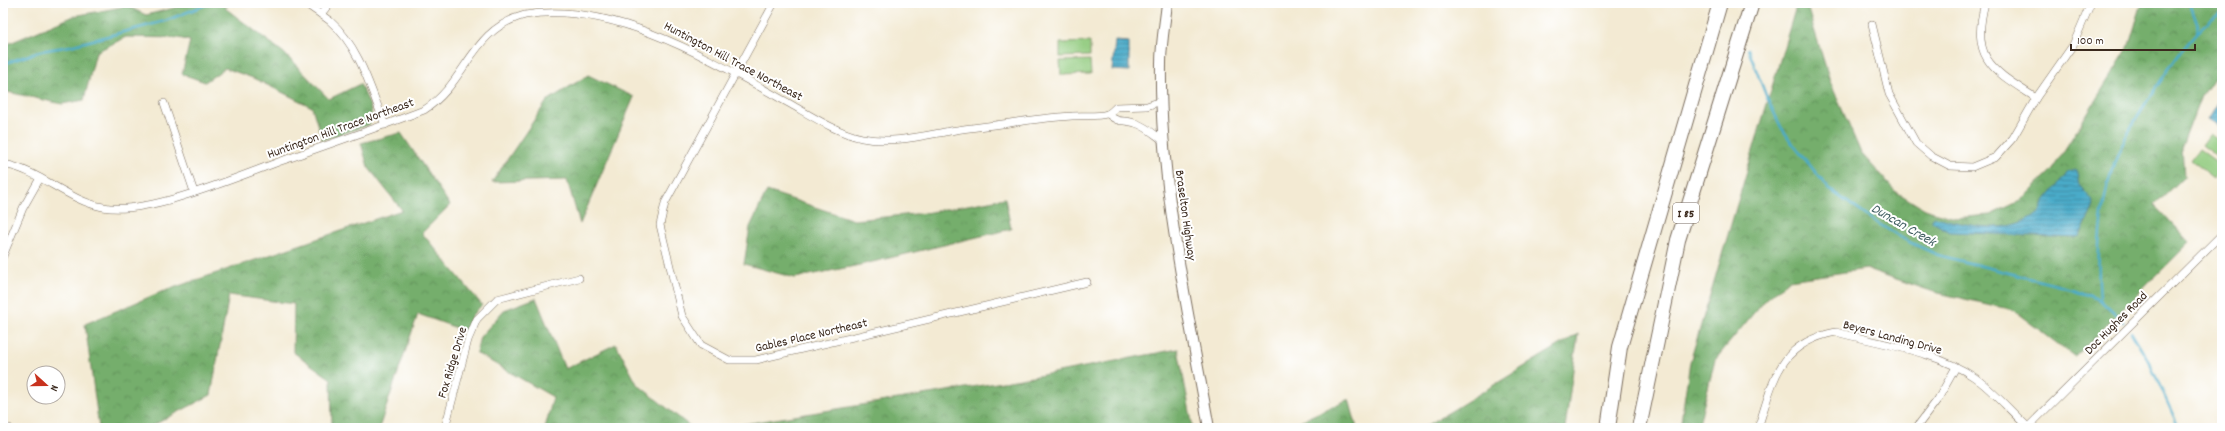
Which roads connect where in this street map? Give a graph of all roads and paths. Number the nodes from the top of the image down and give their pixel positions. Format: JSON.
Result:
{"nodes":[{"id":1,"x":305,"y":3,"type":"edge"},
{"id":2,"x":330,"y":3,"type":"edge"},
{"id":3,"x":774,"y":3,"type":"edge"},
{"id":4,"x":1167,"y":3,"type":"edge"},
{"id":5,"x":1720,"y":3,"type":"edge"},
{"id":6,"x":1752,"y":3,"type":"edge"},
{"id":7,"x":1985,"y":3,"type":"edge"},
{"id":8,"x":2091,"y":3,"type":"edge"},
{"id":9,"x":321,"y":14,"type":"junction"},
{"id":10,"x":1872,"y":24,"type":"dead end"},
{"id":11,"x":735,"y":74,"type":"junction"},
{"id":12,"x":2036,"y":98,"type":"junction"},
{"id":13,"x":1161,"y":101,"type":"junction"},
{"id":14,"x":164,"y":102,"type":"dead end"},
{"id":15,"x":1108,"y":114,"type":"junction"},
{"id":16,"x":385,"y":125,"type":"junction"},
{"id":17,"x":1164,"y":142,"type":"junction"},
{"id":18,"x":3,"y":164,"type":"edge"},
{"id":19,"x":40,"y":178,"type":"junction"},
{"id":20,"x":194,"y":192,"type":"junction"},
{"id":21,"x":2222,"y":234,"type":"edge"},
{"id":22,"x":3,"y":256,"type":"edge"},
{"id":23,"x":579,"y":278,"type":"dead end"},
{"id":24,"x":1087,"y":282,"type":"dead end"},
{"id":25,"x":1956,"y":366,"type":"junction"},
{"id":26,"x":2027,"y":427,"type":"edge"},
{"id":27,"x":445,"y":428,"type":"edge"},
{"id":28,"x":1209,"y":428,"type":"edge"},
{"id":29,"x":1608,"y":428,"type":"edge"},
{"id":30,"x":1639,"y":428,"type":"edge"},
{"id":31,"x":1758,"y":428,"type":"edge"},
{"id":32,"x":1916,"y":428,"type":"edge"}],
"edges":[{"from":1,"to":9,"type":"street"},
{"from":2,"to":9,"type":"street"},
{"from":3,"to":11,"type":"street","name":"Gables Place Northeast"},
{"from":4,"to":13,"type":"main road","name":"Braselton Highway"},
{"from":5,"to":29,"type":"highway","number":"I 85"},
{"from":6,"to":30,"type":"highway","number":"I 85"},
{"from":7,"to":12,"type":"street"},
{"from":8,"to":12,"type":"street"},
{"from":9,"to":16,"type":"street"},
{"from":10,"to":12,"type":"street"},
{"from":11,"to":15,"type":"street","name":"Huntington Hill Trace Northeast"},
{"from":11,"to":16,"type":"street","name":"Huntington Hill Trace Northeast"},
{"from":11,"to":24,"type":"street","name":"Gables Place Northeast"},
{"from":13,"to":15,"type":"street","name":"Huntington Hill Trace Northeast"},
{"from":13,"to":17,"type":"main road","name":"Braselton Highway"},
{"from":14,"to":20,"type":"street"},
{"from":15,"to":17,"type":"street","name":"Huntington Hill Trace Northeast"},
{"from":16,"to":20,"type":"street","name":"Huntington Hill Trace Northeast"},
{"from":17,"to":28,"type":"main road","name":"Braselton Highway"},
{"from":18,"to":19,"type":"street","name":"Huntington Hill Trace Northeast"},
{"from":19,"to":20,"type":"street","name":"Huntington Hill Trace Northeast"},
{"from":19,"to":22,"type":"street"},
{"from":21,"to":26,"type":"street","name":"Doc Hughes Road"},
{"from":23,"to":27,"type":"street","name":"Fox Ridge Drive"},
{"from":25,"to":26,"type":"street","name":"Beyers Landing Drive"},
{"from":25,"to":31,"type":"street","name":"Beyers Landing Drive"},
{"from":25,"to":32,"type":"street","name":"Beyers Landing Drive"}]}
